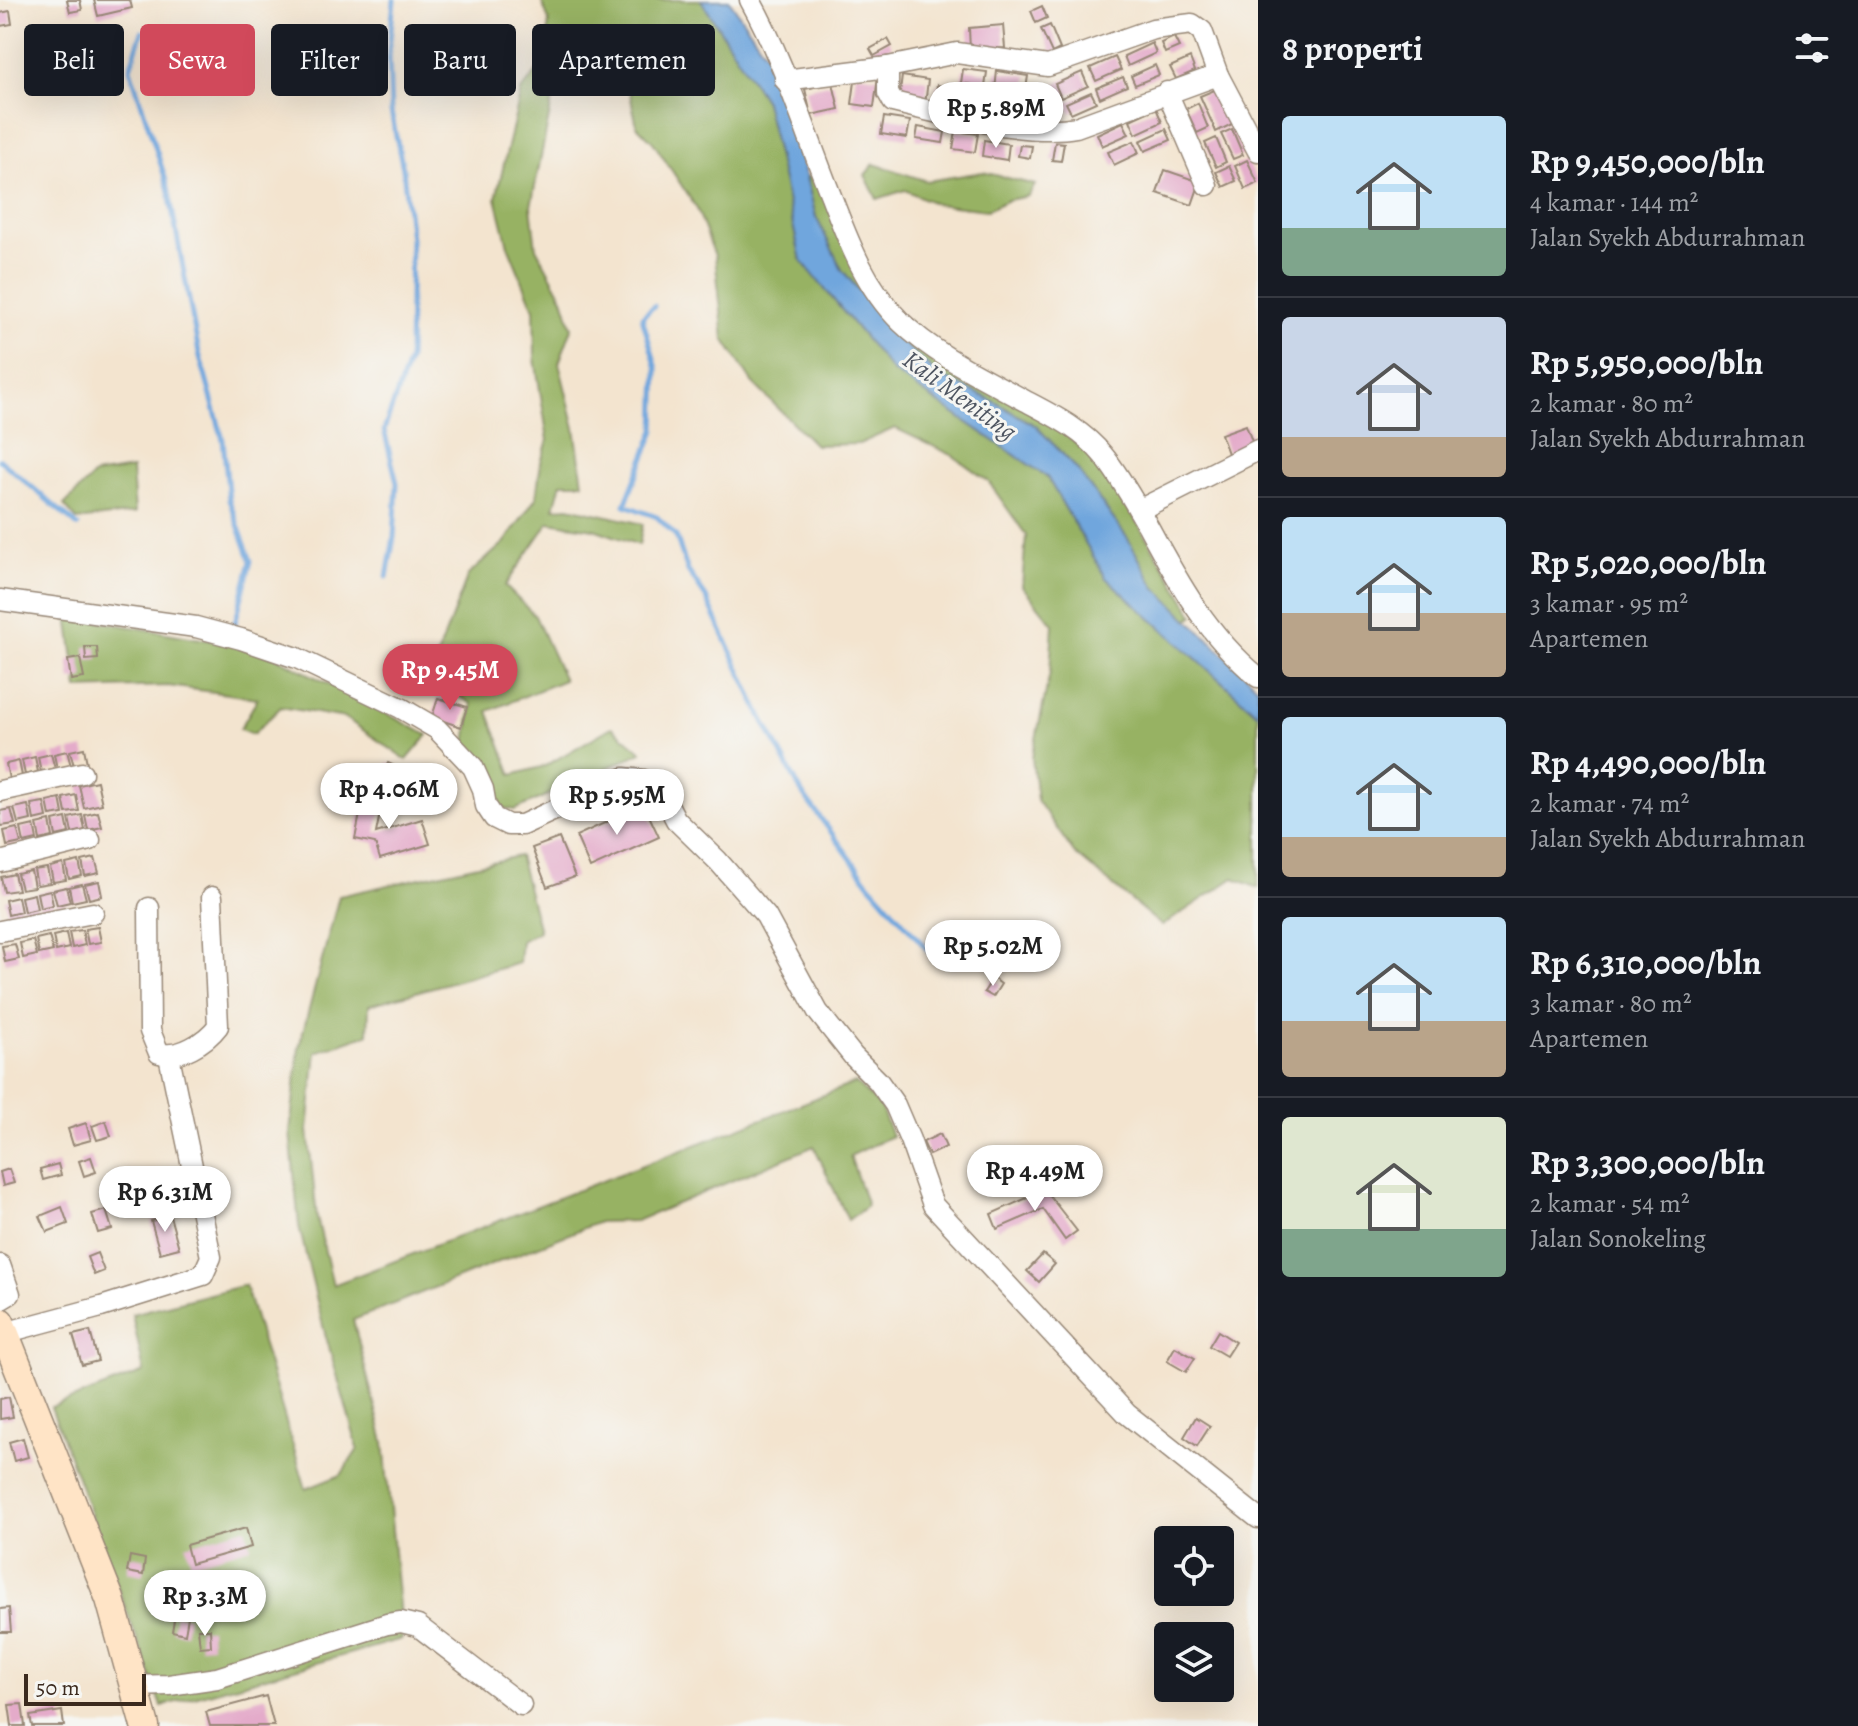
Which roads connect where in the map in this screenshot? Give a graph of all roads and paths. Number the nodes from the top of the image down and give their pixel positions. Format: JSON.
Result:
{"nodes":[{"id":1,"x":750,"y":0,"type":"edge"},
{"id":2,"x":888,"y":67,"type":"junction"},
{"id":3,"x":1218,"y":75,"type":"junction"},
{"id":4,"x":785,"y":80,"type":"junction"},
{"id":5,"x":1167,"y":92,"type":"junction"},
{"id":6,"x":1258,"y":151,"type":"edge"},
{"id":7,"x":1207,"y":185,"type":"dead end"},
{"id":8,"x":1258,"y":450,"type":"edge"},
{"id":9,"x":1139,"y":510,"type":"junction"},
{"id":10,"x":0,"y":600,"type":"edge"},
{"id":11,"x":1258,"y":677,"type":"edge"},
{"id":12,"x":82,"y":773,"type":"dead end"},
{"id":13,"x":0,"y":791,"type":"edge"},
{"id":14,"x":90,"y":840,"type":"dead end"},
{"id":15,"x":0,"y":862,"type":"edge"},
{"id":16,"x":212,"y":897,"type":"dead end"},
{"id":17,"x":149,"y":908,"type":"dead end"},
{"id":18,"x":93,"y":913,"type":"dead end"},
{"id":19,"x":0,"y":931,"type":"edge"},
{"id":20,"x":169,"y":1056,"type":"junction"},
{"id":21,"x":0,"y":1265,"type":"edge"},
{"id":22,"x":0,"y":1300,"type":"edge"},
{"id":23,"x":2,"y":1327,"type":"edge"},
{"id":24,"x":1258,"y":1518,"type":"edge"},
{"id":25,"x":134,"y":1686,"type":"junction"},
{"id":26,"x":521,"y":1705,"type":"dead end"},
{"id":27,"x":145,"y":1726,"type":"edge"}],
"edges":[{"from":1,"to":4,"type":"street"},
{"from":2,"to":3,"type":"street"},
{"from":2,"to":4,"type":"street"},
{"from":2,"to":5,"type":"street"},
{"from":3,"to":5,"type":"street"},
{"from":3,"to":6,"type":"street"},
{"from":4,"to":9,"type":"street"},
{"from":5,"to":7,"type":"street"},
{"from":8,"to":9,"type":"street"},
{"from":9,"to":11,"type":"street"},
{"from":10,"to":24,"type":"street"},
{"from":12,"to":13,"type":"street"},
{"from":14,"to":15,"type":"street"},
{"from":16,"to":20,"type":"street"},
{"from":17,"to":20,"type":"street"},
{"from":18,"to":19,"type":"street"},
{"from":20,"to":23,"type":"street"},
{"from":21,"to":22,"type":"street"},
{"from":23,"to":25,"type":"street"},
{"from":25,"to":26,"type":"street"},
{"from":25,"to":27,"type":"street"}]}
